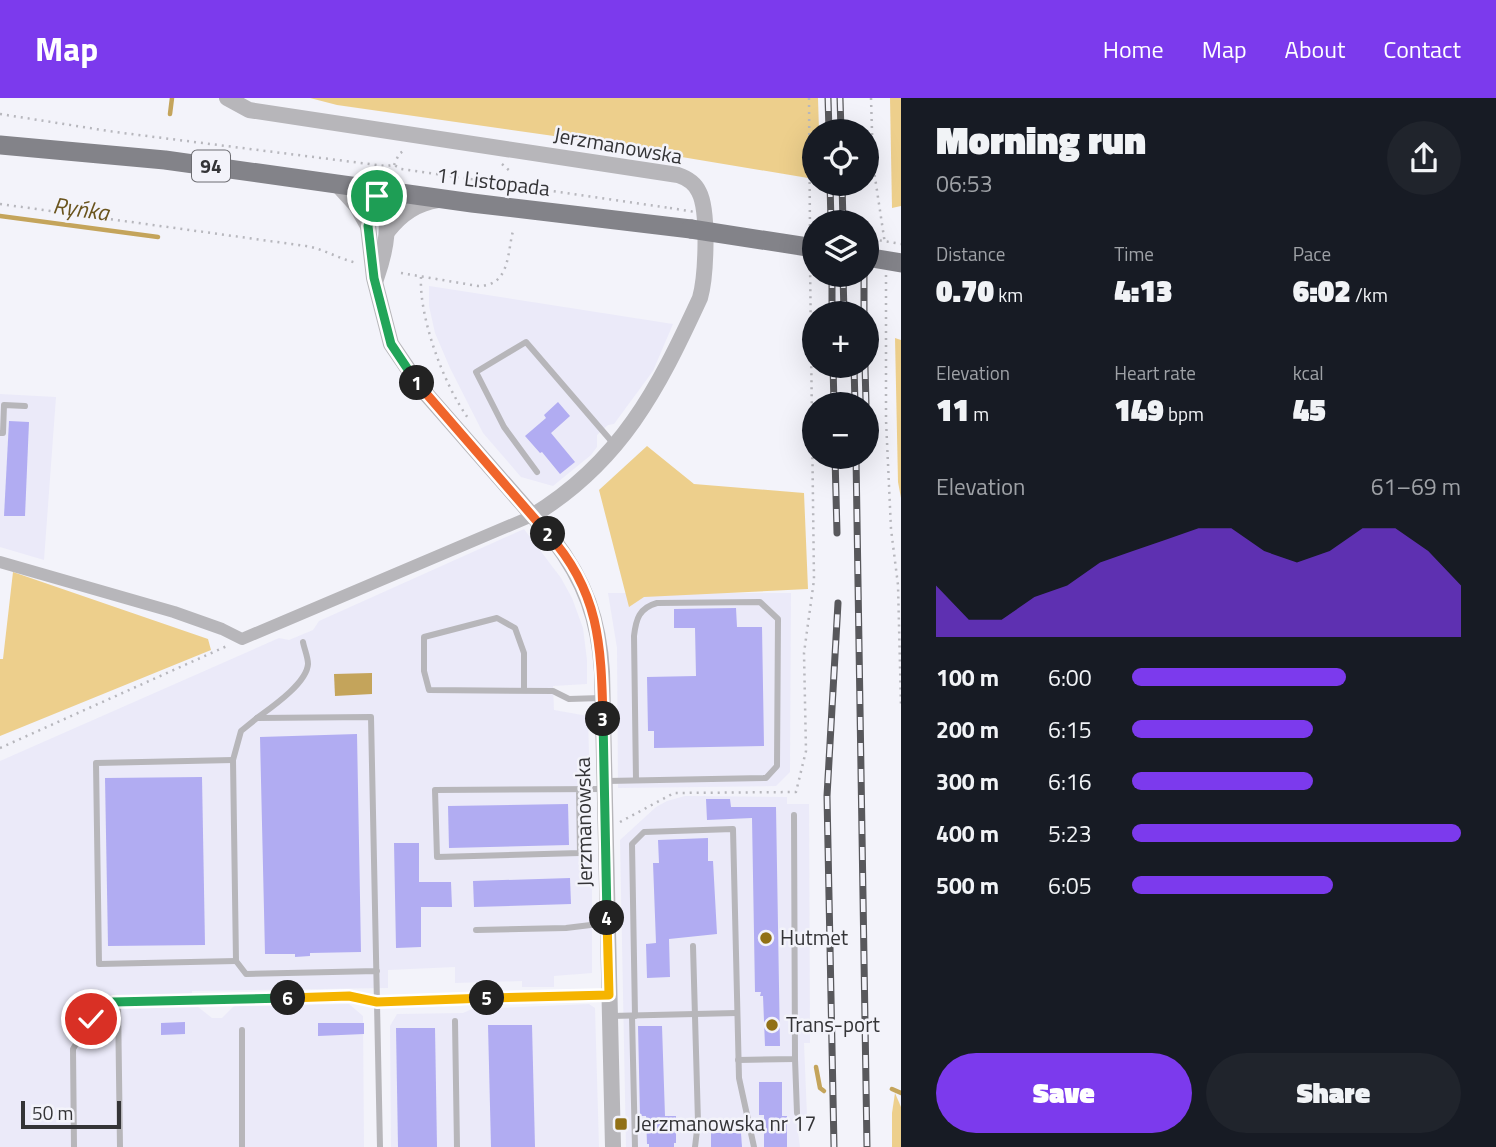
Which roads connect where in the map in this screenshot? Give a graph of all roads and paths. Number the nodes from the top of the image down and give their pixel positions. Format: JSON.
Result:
{"nodes":[{"id":1,"x":227,"y":98,"type":"edge"},
{"id":2,"x":810,"y":98,"type":"edge"},
{"id":3,"x":871,"y":98,"type":"edge"},
{"id":4,"x":0,"y":114,"type":"edge"},
{"id":5,"x":0,"y":145,"type":"edge"},
{"id":6,"x":336,"y":183,"type":"junction"},
{"id":7,"x":381,"y":190,"type":"junction"},
{"id":8,"x":442,"y":199,"type":"junction"},
{"id":9,"x":0,"y":204,"type":"edge"},
{"id":10,"x":811,"y":210,"type":"edge"},
{"id":11,"x":670,"y":217,"type":"junction"},
{"id":12,"x":368,"y":226,"type":"junction"},
{"id":13,"x":388,"y":230,"type":"junction"},
{"id":14,"x":513,"y":231,"type":"dead end"},
{"id":15,"x":879,"y":241,"type":"edge"},
{"id":16,"x":802,"y":244,"type":"edge"},
{"id":17,"x":901,"y":244,"type":"edge"},
{"id":18,"x":885,"y":247,"type":"dead end"},
{"id":19,"x":360,"y":263,"type":"dead end"},
{"id":20,"x":894,"y":267,"type":"edge"},
{"id":21,"x":401,"y":273,"type":"dead end"},
{"id":22,"x":421,"y":277,"type":"junction"},
{"id":23,"x":375,"y":282,"type":"junction"},
{"id":24,"x":811,"y":287,"type":"edge"},
{"id":25,"x":25,"y":406,"type":"dead end"},
{"id":26,"x":470,"y":421,"type":"dead end"},
{"id":27,"x":0,"y":433,"type":"edge"},
{"id":28,"x":616,"y":446,"type":"junction"},
{"id":29,"x":537,"y":472,"type":"dead end"},
{"id":30,"x":532,"y":516,"type":"junction"},
{"id":31,"x":0,"y":562,"type":"edge"},
{"id":32,"x":242,"y":639,"type":"junction"},
{"id":33,"x":303,"y":642,"type":"dead end"},
{"id":34,"x":524,"y":690,"type":"junction"},
{"id":35,"x":603,"y":698,"type":"junction"},
{"id":36,"x":901,"y":706,"type":"edge"},
{"id":37,"x":257,"y":718,"type":"junction"},
{"id":38,"x":0,"y":748,"type":"edge"},
{"id":39,"x":233,"y":760,"type":"junction"},
{"id":40,"x":636,"y":779,"type":"junction"},
{"id":41,"x":605,"y":785,"type":"junction"},
{"id":42,"x":579,"y":790,"type":"junction"},
{"id":43,"x":794,"y":815,"type":"dead end"},
{"id":44,"x":606,"y":824,"type":"junction"},
{"id":45,"x":607,"y":923,"type":"junction"},
{"id":46,"x":476,"y":930,"type":"dead end"},
{"id":47,"x":693,"y":946,"type":"dead end"},
{"id":48,"x":236,"y":961,"type":"junction"},
{"id":49,"x":377,"y":971,"type":"junction"},
{"id":50,"x":609,"y":995,"type":"junction"},
{"id":51,"x":118,"y":1002,"type":"junction"},
{"id":52,"x":377,"y":1002,"type":"junction"},
{"id":53,"x":737,"y":1013,"type":"junction"},
{"id":54,"x":693,"y":1015,"type":"junction"},
{"id":55,"x":609,"y":1016,"type":"junction"},
{"id":56,"x":633,"y":1016,"type":"junction"},
{"id":57,"x":455,"y":1021,"type":"dead end"},
{"id":58,"x":242,"y":1030,"type":"dead end"},
{"id":59,"x":796,"y":1059,"type":"junction"},
{"id":60,"x":738,"y":1060,"type":"junction"},
{"id":61,"x":797,"y":1113,"type":"dead end"},
{"id":62,"x":74,"y":1147,"type":"edge"},
{"id":63,"x":120,"y":1147,"type":"edge"},
{"id":64,"x":242,"y":1147,"type":"edge"},
{"id":65,"x":380,"y":1147,"type":"edge"},
{"id":66,"x":457,"y":1147,"type":"edge"},
{"id":67,"x":613,"y":1147,"type":"edge"},
{"id":68,"x":635,"y":1147,"type":"edge"},
{"id":69,"x":695,"y":1147,"type":"edge"},
{"id":70,"x":754,"y":1147,"type":"edge"}],
"edges":[{"from":1,"to":28,"type":"street","name":"Jerzmanowska"},
{"from":2,"to":10,"type":"path"},
{"from":3,"to":18,"type":"path"},
{"from":4,"to":11,"type":"path"},
{"from":5,"to":6,"type":"main road","name":"11 Listopada","number":"94"},
{"from":6,"to":7,"type":"main road","name":"11 Listopada","number":"94"},
{"from":6,"to":12,"type":"street","name":"Jerzmanowska"},
{"from":7,"to":8,"type":"main road","name":"11 Listopada","number":"94"},
{"from":7,"to":12,"type":"street","name":"Jerzmanowska"},
{"from":7,"to":13,"type":"street"},
{"from":8,"to":11,"type":"main road","name":"11 Listopada","number":"94"},
{"from":8,"to":13,"type":"street"},
{"from":9,"to":19,"type":"path"},
{"from":11,"to":16,"type":"main road","name":"11 Listopada","number":"94","bridge":true},
{"from":12,"to":23,"type":"street","name":"Jerzmanowska"},
{"from":13,"to":23,"type":"street"},
{"from":14,"to":22,"type":"path"},
{"from":15,"to":17,"type":"path","bridge":true},
{"from":20,"to":36,"type":"path"},
{"from":21,"to":22,"type":"path"},
{"from":22,"to":26,"type":"path"},
{"from":23,"to":30,"type":"street","name":"Jerzmanowska"},
{"from":24,"to":44,"type":"path"},
{"from":25,"to":27,"type":"lane"},
{"from":28,"to":29,"type":"lane"},
{"from":28,"to":30,"type":"street","name":"Jerzmanowska"},
{"from":30,"to":32,"type":"street"},
{"from":30,"to":35,"type":"street","name":"Jerzmanowska"},
{"from":31,"to":32,"type":"street"},
{"from":32,"to":38,"type":"path"},
{"from":33,"to":37,"type":"lane"},
{"from":34,"to":34,"type":"lane"},
{"from":34,"to":35,"type":"lane"},
{"from":35,"to":41,"type":"street","name":"Jerzmanowska"},
{"from":37,"to":39,"type":"lane"},
{"from":37,"to":49,"type":"lane"},
{"from":39,"to":48,"type":"lane"},
{"from":39,"to":48,"type":"lane"},
{"from":40,"to":40,"type":"lane"},
{"from":40,"to":41,"type":"lane"},
{"from":41,"to":42,"type":"lane"},
{"from":41,"to":44,"type":"street","name":"Jerzmanowska"},
{"from":42,"to":42,"type":"lane"},
{"from":43,"to":59,"type":"lane"},
{"from":44,"to":45,"type":"street","name":"Jerzmanowska"},
{"from":45,"to":46,"type":"lane"},
{"from":45,"to":50,"type":"street","name":"Jerzmanowska"},
{"from":47,"to":54,"type":"lane"},
{"from":48,"to":49,"type":"lane"},
{"from":49,"to":52,"type":"lane"},
{"from":50,"to":52,"type":"street"},
{"from":50,"to":55,"type":"street","name":"Jerzmanowska"},
{"from":51,"to":52,"type":"lane"},
{"from":51,"to":62,"type":"lane"},
{"from":51,"to":63,"type":"lane"},
{"from":52,"to":65,"type":"lane"},
{"from":53,"to":54,"type":"lane"},
{"from":53,"to":56,"type":"lane"},
{"from":53,"to":60,"type":"lane"},
{"from":54,"to":56,"type":"lane"},
{"from":54,"to":69,"type":"lane"},
{"from":55,"to":56,"type":"lane"},
{"from":55,"to":67,"type":"street","name":"Jerzmanowska"},
{"from":56,"to":68,"type":"lane"},
{"from":57,"to":66,"type":"lane"},
{"from":58,"to":64,"type":"lane"},
{"from":59,"to":60,"type":"lane"},
{"from":59,"to":61,"type":"lane"},
{"from":60,"to":70,"type":"lane"}]}
